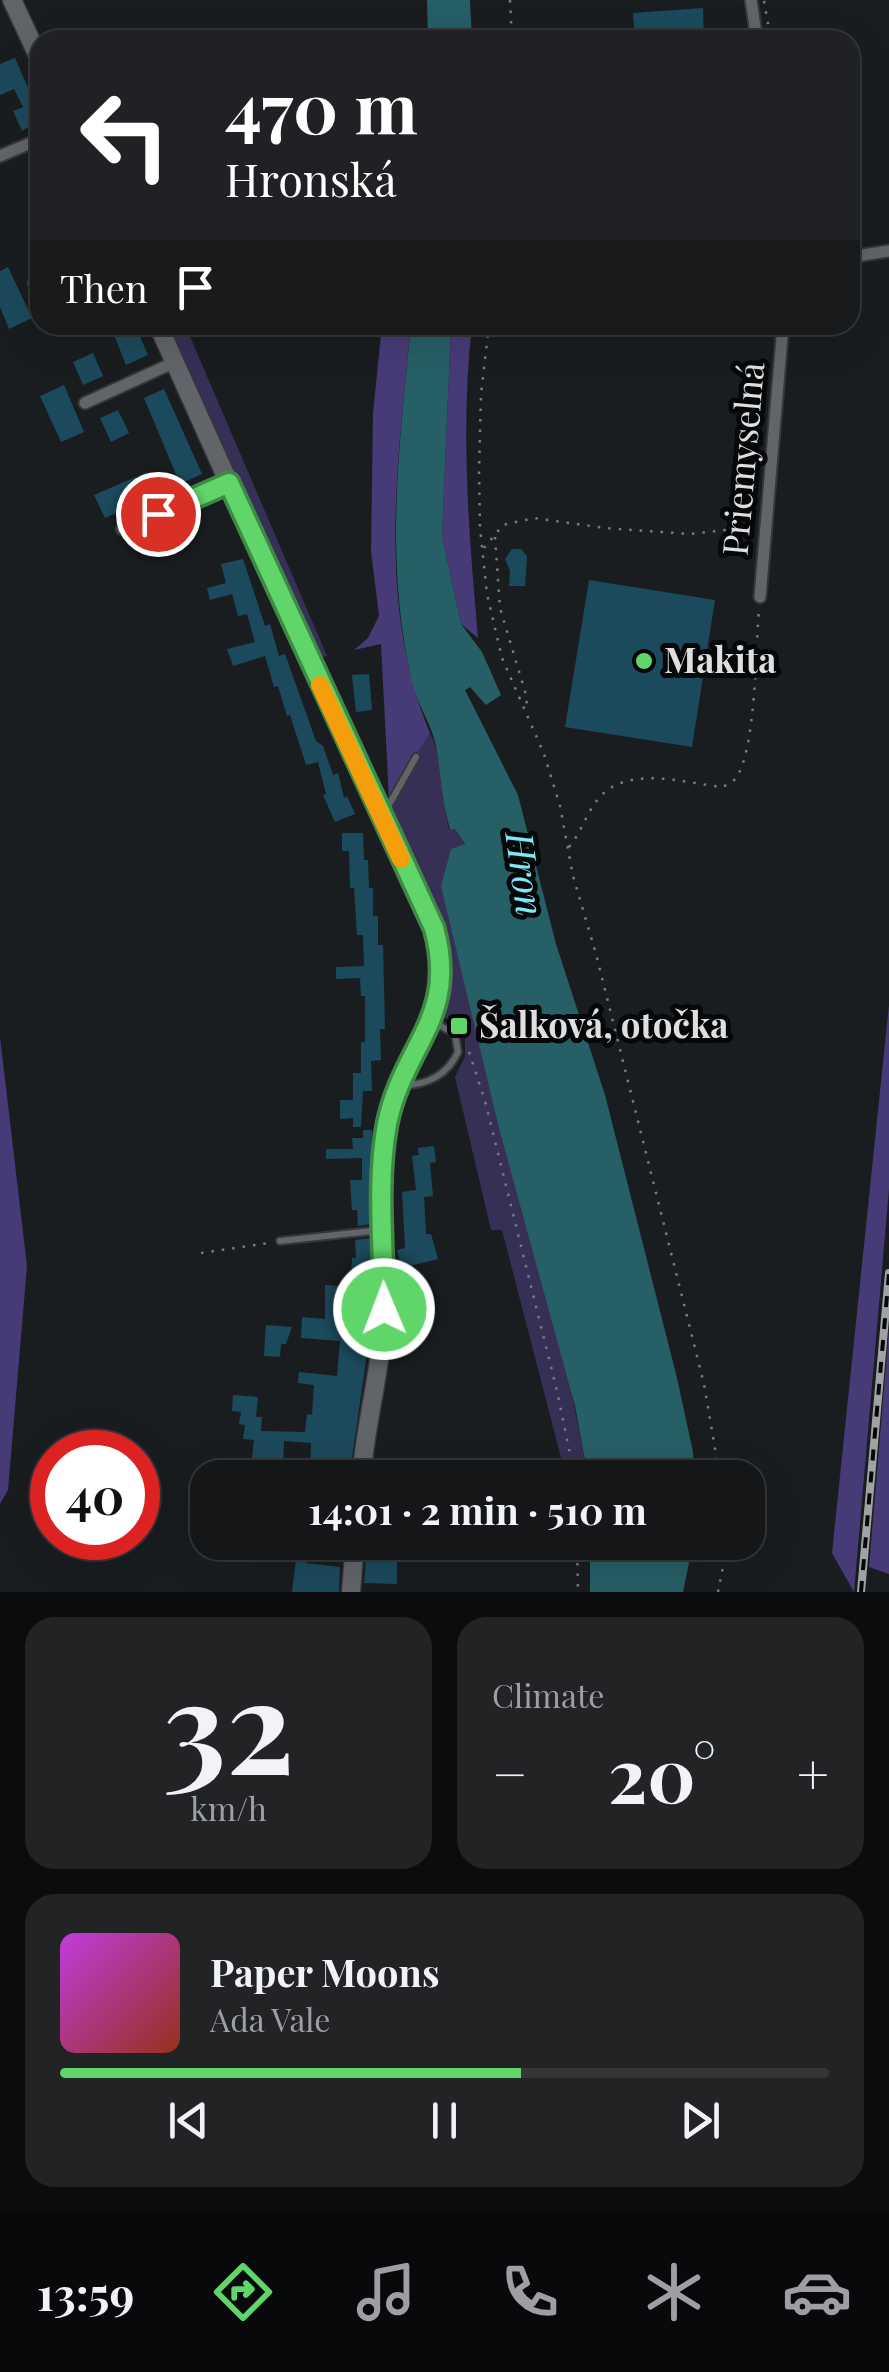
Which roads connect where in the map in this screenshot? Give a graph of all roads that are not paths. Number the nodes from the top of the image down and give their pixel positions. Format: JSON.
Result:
{"nodes":[{"id":1,"x":12,"y":0,"type":"edge"},
{"id":2,"x":751,"y":0,"type":"edge"},
{"id":3,"x":756,"y":30,"type":"edge"},
{"id":4,"x":30,"y":39,"type":"edge"},
{"id":5,"x":30,"y":143,"type":"edge"},
{"id":6,"x":0,"y":156,"type":"edge"},
{"id":7,"x":889,"y":251,"type":"edge"},
{"id":8,"x":860,"y":255,"type":"edge"},
{"id":9,"x":163,"y":335,"type":"edge"},
{"id":10,"x":782,"y":335,"type":"edge"},
{"id":11,"x":175,"y":362,"type":"junction"},
{"id":12,"x":85,"y":403,"type":"dead end"},
{"id":13,"x":229,"y":483,"type":"junction"},
{"id":14,"x":122,"y":529,"type":"dead end"},
{"id":15,"x":760,"y":597,"type":"road end"},
{"id":16,"x":416,"y":756,"type":"dead end"},
{"id":17,"x":382,"y":818,"type":"junction"},
{"id":18,"x":431,"y":1021,"type":"junction"},
{"id":19,"x":399,"y":1086,"type":"junction"},
{"id":20,"x":382,"y":1230,"type":"junction"},
{"id":21,"x":280,"y":1241,"type":"road end"},
{"id":22,"x":363,"y":1460,"type":"edge"},
{"id":23,"x":354,"y":1560,"type":"edge"},
{"id":24,"x":352,"y":1592,"type":"edge"}],
"edges":[{"from":1,"to":4,"type":"street"},
{"from":2,"to":3,"type":"street"},
{"from":5,"to":6,"type":"street"},
{"from":7,"to":8,"type":"street"},
{"from":9,"to":11,"type":"street"},
{"from":10,"to":15,"type":"street","name":"Priemyselná"},
{"from":11,"to":12,"type":"street"},
{"from":11,"to":13,"type":"street"},
{"from":13,"to":14,"type":"street"},
{"from":13,"to":17,"type":"street"},
{"from":16,"to":17,"type":"lane"},
{"from":17,"to":18,"type":"street"},
{"from":18,"to":19,"type":"street"},
{"from":18,"to":19,"type":"lane"},
{"from":19,"to":20,"type":"street"},
{"from":20,"to":21,"type":"lane"},
{"from":20,"to":22,"type":"street"},
{"from":23,"to":24,"type":"street"}]}
